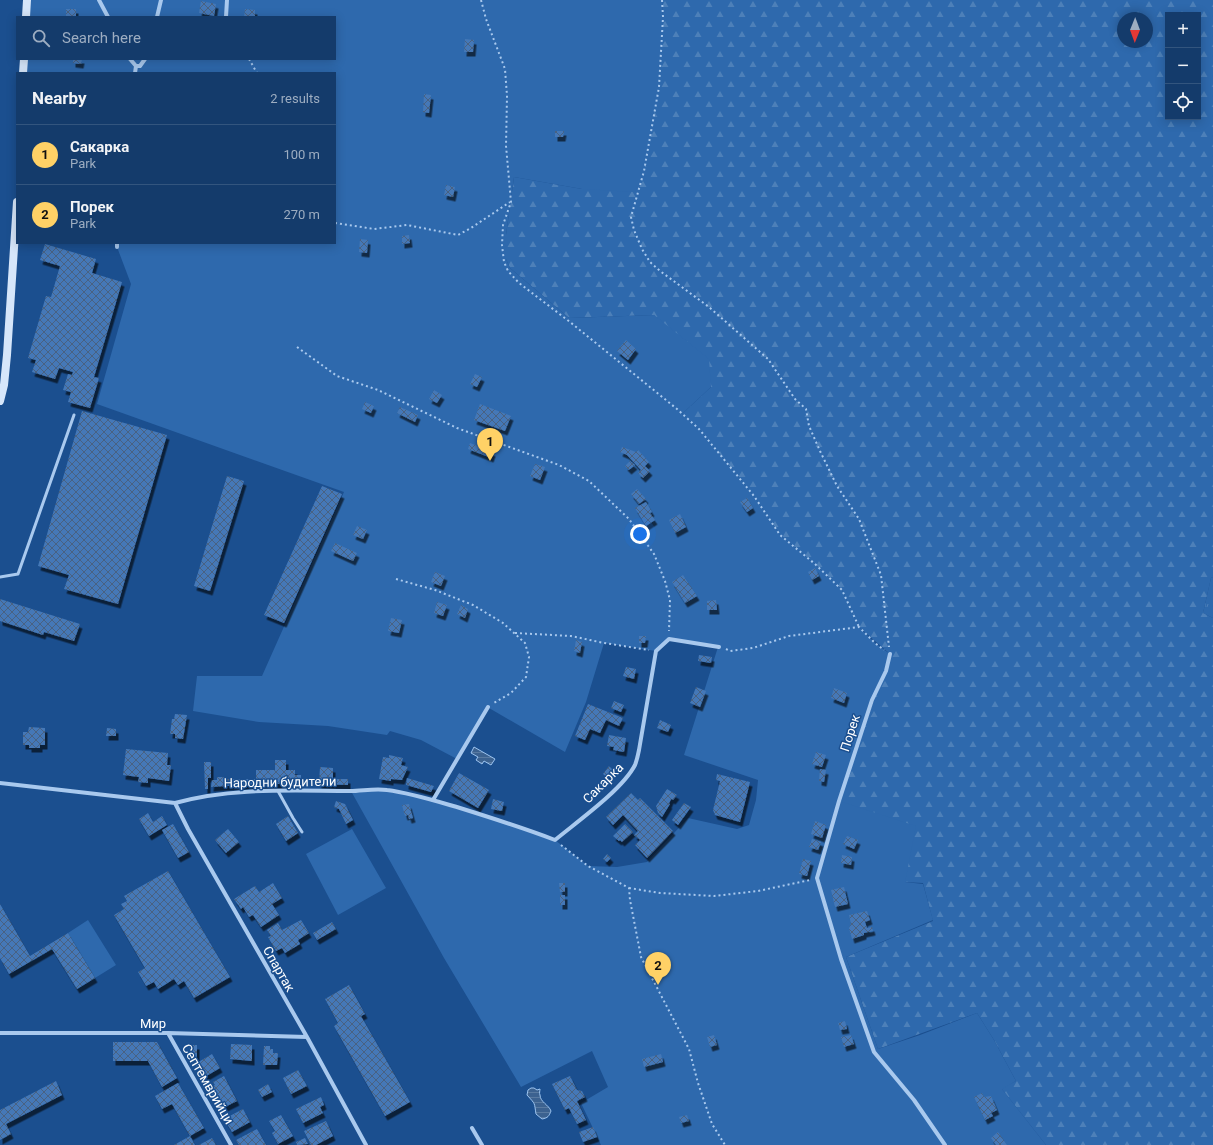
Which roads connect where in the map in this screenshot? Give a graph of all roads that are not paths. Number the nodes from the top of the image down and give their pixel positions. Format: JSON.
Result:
{"nodes":[{"id":1,"x":27,"y":0,"type":"edge"},
{"id":2,"x":99,"y":0,"type":"edge"},
{"id":3,"x":161,"y":0,"type":"edge"},
{"id":4,"x":226,"y":0,"type":"edge"},
{"id":5,"x":26,"y":16,"type":"edge"},
{"id":6,"x":107,"y":16,"type":"edge"},
{"id":7,"x":157,"y":16,"type":"edge"},
{"id":8,"x":226,"y":16,"type":"edge"},
{"id":9,"x":24,"y":60,"type":"edge"},
{"id":10,"x":131,"y":60,"type":"edge"},
{"id":11,"x":145,"y":60,"type":"edge"},
{"id":12,"x":136,"y":66,"type":"junction"},
{"id":13,"x":24,"y":72,"type":"edge"},
{"id":14,"x":135,"y":72,"type":"edge"},
{"id":15,"x":16,"y":214,"type":"edge"},
{"id":16,"x":4,"y":354,"type":"edge"},
{"id":17,"x":0,"y":401,"type":"edge"},
{"id":18,"x":74,"y":415,"type":"dead end"},
{"id":19,"x":0,"y":577,"type":"edge"},
{"id":20,"x":718,"y":647,"type":"road end"},
{"id":21,"x":890,"y":654,"type":"road end"},
{"id":22,"x":488,"y":707,"type":"road end"},
{"id":23,"x":0,"y":783,"type":"edge"},
{"id":24,"x":278,"y":791,"type":"junction"},
{"id":25,"x":433,"y":800,"type":"junction"},
{"id":26,"x":175,"y":803,"type":"junction"},
{"id":27,"x":302,"y":832,"type":"dead end"},
{"id":28,"x":555,"y":840,"type":"joint"},
{"id":29,"x":0,"y":1033,"type":"edge"},
{"id":30,"x":168,"y":1033,"type":"junction"},
{"id":31,"x":307,"y":1037,"type":"junction"},
{"id":32,"x":472,"y":1128,"type":"dead end"},
{"id":33,"x":231,"y":1145,"type":"edge"},
{"id":34,"x":366,"y":1145,"type":"edge"},
{"id":35,"x":482,"y":1145,"type":"edge"},
{"id":36,"x":945,"y":1145,"type":"edge"}],
"edges":[{"from":1,"to":5,"type":"main road"},
{"from":2,"to":6,"type":"street"},
{"from":3,"to":7,"type":"street"},
{"from":4,"to":8,"type":"street"},
{"from":9,"to":13,"type":"main road"},
{"from":10,"to":12,"type":"street"},
{"from":11,"to":12,"type":"street"},
{"from":12,"to":14,"type":"street"},
{"from":15,"to":16,"type":"main road"},
{"from":16,"to":17,"type":"main road"},
{"from":18,"to":19,"type":"lane"},
{"from":20,"to":28,"type":"street","name":"Сакарка"},
{"from":21,"to":36,"type":"street","name":"Порек"},
{"from":22,"to":25,"type":"street"},
{"from":23,"to":26,"type":"street","name":"Народни будители"},
{"from":24,"to":25,"type":"street","name":"Народни будители"},
{"from":24,"to":26,"type":"street","name":"Народни будители"},
{"from":24,"to":27,"type":"lane"},
{"from":25,"to":28,"type":"street","name":"Народни будители"},
{"from":26,"to":31,"type":"street","name":"Спартак"},
{"from":29,"to":30,"type":"street","name":"Мир"},
{"from":30,"to":31,"type":"street","name":"Мир"},
{"from":30,"to":33,"type":"street","name":"Септемврийци"},
{"from":31,"to":34,"type":"street","name":"Спартак"},
{"from":32,"to":35,"type":"street"}]}
